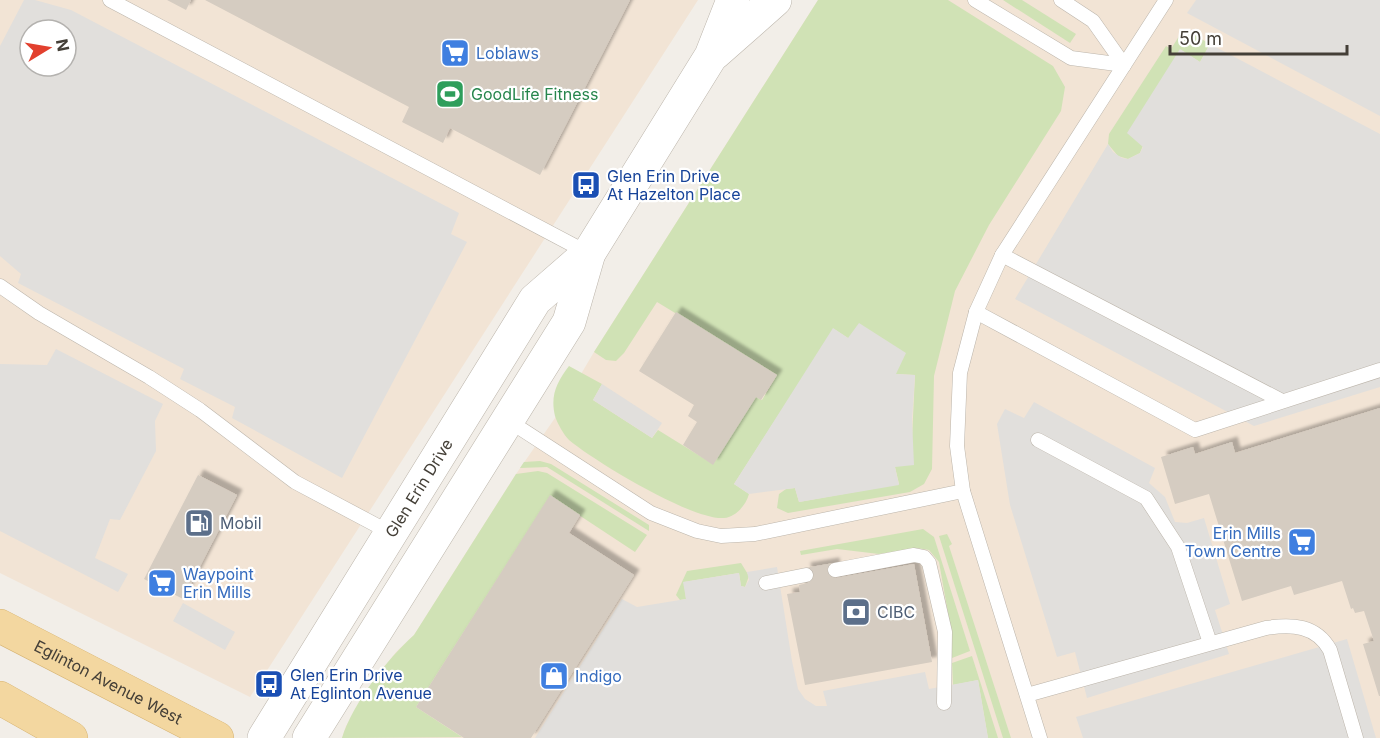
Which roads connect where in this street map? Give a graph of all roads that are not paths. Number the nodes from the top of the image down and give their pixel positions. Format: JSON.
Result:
{"nodes":[{"id":1,"x":110,"y":0,"type":"edge"},
{"id":2,"x":733,"y":0,"type":"edge"},
{"id":3,"x":775,"y":0,"type":"edge"},
{"id":4,"x":975,"y":0,"type":"edge"},
{"id":5,"x":1061,"y":0,"type":"edge"},
{"id":6,"x":1166,"y":0,"type":"edge"},
{"id":7,"x":711,"y":56,"type":"junction"},
{"id":8,"x":1124,"y":65,"type":"junction"},
{"id":9,"x":589,"y":253,"type":"junction"},
{"id":10,"x":1002,"y":255,"type":"junction"},
{"id":11,"x":0,"y":286,"type":"edge"},
{"id":12,"x":976,"y":312,"type":"junction"},
{"id":13,"x":1380,"y":370,"type":"edge"},
{"id":14,"x":1282,"y":401,"type":"junction"},
{"id":15,"x":509,"y":421,"type":"junction"},
{"id":16,"x":1038,"y":440,"type":"dead end"},
{"id":17,"x":963,"y":491,"type":"junction"},
{"id":18,"x":391,"y":533,"type":"junction"},
{"id":19,"x":835,"y":570,"type":"dead end"},
{"id":20,"x":806,"y":575,"type":"dead end"},
{"id":21,"x":766,"y":583,"type":"dead end"},
{"id":22,"x":0,"y":626,"type":"edge"},
{"id":23,"x":1210,"y":643,"type":"junction"},
{"id":24,"x":1027,"y":695,"type":"junction"},
{"id":25,"x":0,"y":698,"type":"edge"},
{"id":26,"x":944,"y":703,"type":"dead end"},
{"id":27,"x":71,"y":738,"type":"edge"},
{"id":28,"x":217,"y":738,"type":"edge"},
{"id":29,"x":264,"y":738,"type":"edge"},
{"id":30,"x":309,"y":738,"type":"edge"},
{"id":31,"x":1040,"y":738,"type":"edge"},
{"id":32,"x":1356,"y":738,"type":"edge"}],
"edges":[{"from":1,"to":9,"type":"lane"},
{"from":2,"to":7,"type":"street","name":"Glen Erin Drive"},
{"from":3,"to":7,"type":"street","name":"Glen Erin Drive"},
{"from":4,"to":8,"type":"lane"},
{"from":5,"to":8,"type":"lane"},
{"from":6,"to":8,"type":"lane"},
{"from":7,"to":9,"type":"street","name":"Glen Erin Drive"},
{"from":8,"to":10,"type":"lane"},
{"from":9,"to":15,"type":"street","name":"Glen Erin Drive"},
{"from":9,"to":18,"type":"street","name":"Glen Erin Drive"},
{"from":10,"to":12,"type":"lane"},
{"from":10,"to":14,"type":"lane"},
{"from":11,"to":18,"type":"lane"},
{"from":12,"to":14,"type":"lane"},
{"from":12,"to":17,"type":"lane"},
{"from":13,"to":14,"type":"lane"},
{"from":15,"to":17,"type":"lane"},
{"from":15,"to":30,"type":"street","name":"Glen Erin Drive"},
{"from":16,"to":23,"type":"lane"},
{"from":17,"to":24,"type":"lane"},
{"from":18,"to":29,"type":"street","name":"Glen Erin Drive"},
{"from":19,"to":26,"type":"lane"},
{"from":20,"to":21,"type":"lane"},
{"from":22,"to":28,"type":"main road","name":"Eglinton Avenue West"},
{"from":23,"to":24,"type":"lane"},
{"from":23,"to":32,"type":"lane"},
{"from":24,"to":31,"type":"lane"},
{"from":25,"to":27,"type":"main road"}]}
